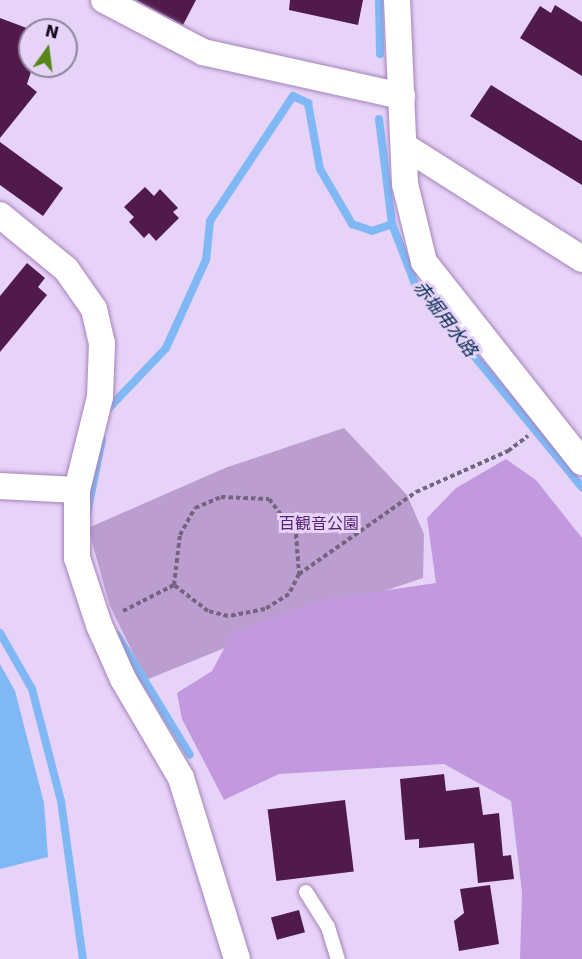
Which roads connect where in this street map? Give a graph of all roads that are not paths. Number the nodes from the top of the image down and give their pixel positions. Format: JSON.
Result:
{"nodes":[{"id":1,"x":104,"y":0,"type":"edge"},
{"id":2,"x":397,"y":0,"type":"edge"},
{"id":3,"x":402,"y":96,"type":"junction"},
{"id":4,"x":404,"y":146,"type":"junction"},
{"id":5,"x":0,"y":215,"type":"edge"},
{"id":6,"x":582,"y":259,"type":"edge"},
{"id":7,"x":582,"y":462,"type":"edge"},
{"id":8,"x":0,"y":486,"type":"edge"},
{"id":9,"x":77,"y":490,"type":"junction"},
{"id":10,"x":306,"y":892,"type":"dead end"},
{"id":11,"x":237,"y":959,"type":"edge"},
{"id":12,"x":338,"y":959,"type":"edge"}],
"edges":[{"from":1,"to":3,"type":"street"},
{"from":2,"to":3,"type":"street"},
{"from":3,"to":4,"type":"street"},
{"from":4,"to":6,"type":"street"},
{"from":4,"to":7,"type":"street"},
{"from":5,"to":9,"type":"street"},
{"from":8,"to":9,"type":"street"},
{"from":9,"to":11,"type":"street"},
{"from":10,"to":12,"type":"lane"}]}
